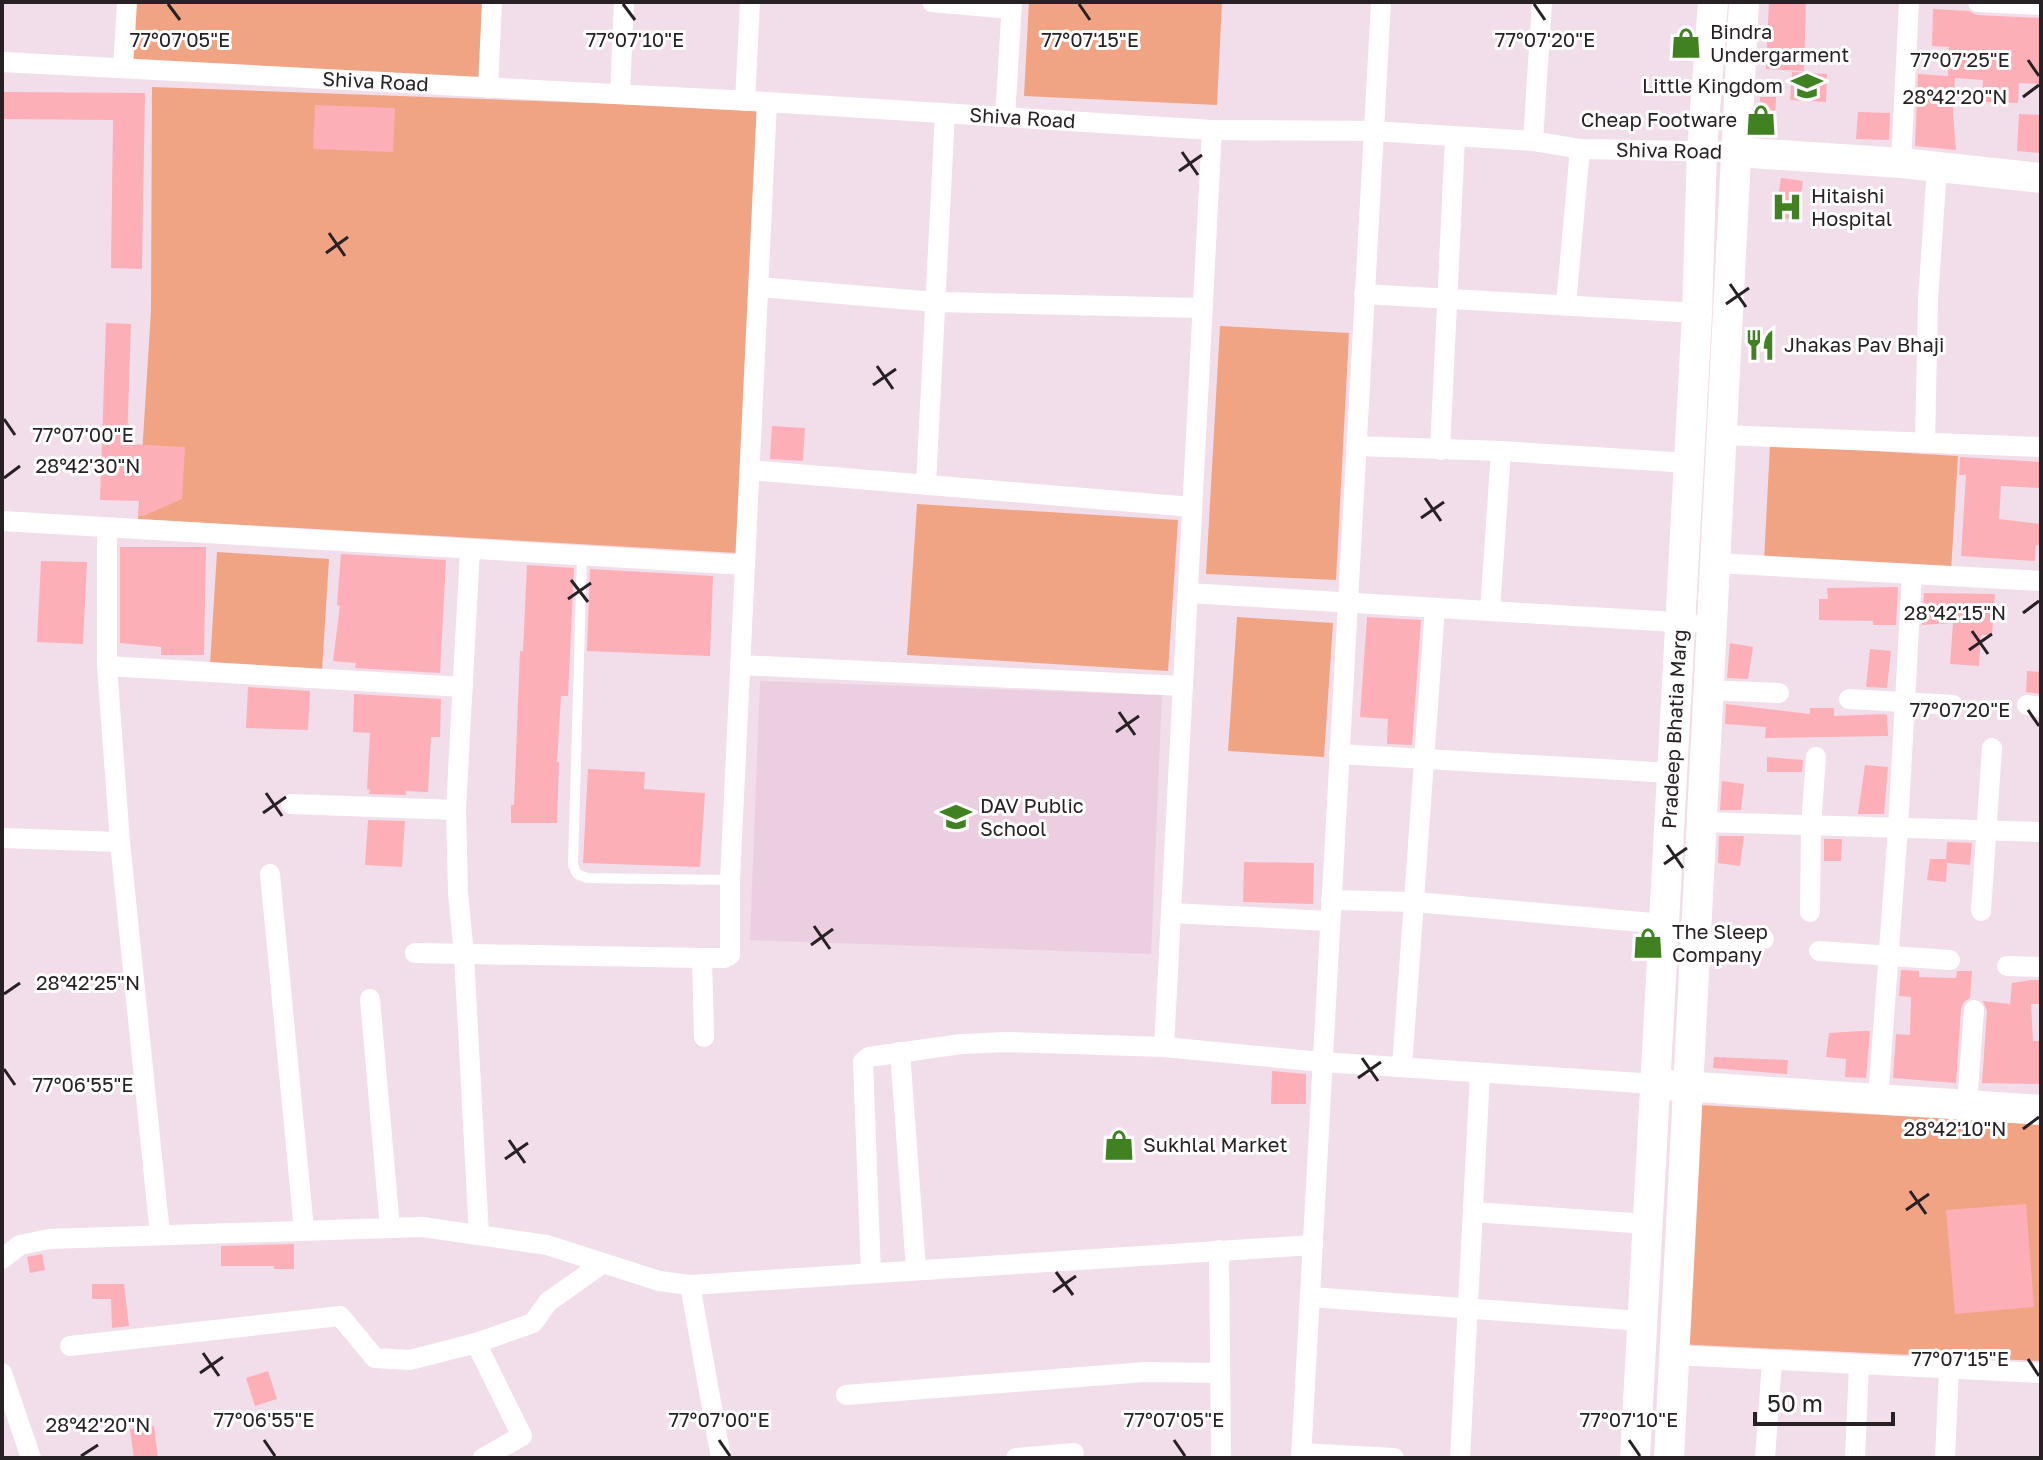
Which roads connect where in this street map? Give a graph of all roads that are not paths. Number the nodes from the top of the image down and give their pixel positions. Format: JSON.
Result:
{"nodes":[{"id":1,"x":127,"y":2,"type":"edge"},
{"id":2,"x":492,"y":2,"type":"edge"},
{"id":3,"x":624,"y":2,"type":"edge"},
{"id":4,"x":750,"y":2,"type":"edge"},
{"id":5,"x":932,"y":2,"type":"edge"},
{"id":6,"x":1381,"y":2,"type":"edge"},
{"id":7,"x":1542,"y":2,"type":"edge"},
{"id":8,"x":1713,"y":2,"type":"edge"},
{"id":9,"x":1744,"y":2,"type":"edge"},
{"id":10,"x":1909,"y":2,"type":"edge"},
{"id":11,"x":1978,"y":2,"type":"edge"},
{"id":12,"x":1011,"y":5,"type":"edge"},
{"id":13,"x":2041,"y":5,"type":"edge"},
{"id":14,"x":2,"y":62,"type":"edge"},
{"id":15,"x":123,"y":68,"type":"junction"},
{"id":16,"x":488,"y":88,"type":"junction"},
{"id":17,"x":620,"y":94,"type":"junction"},
{"id":18,"x":745,"y":101,"type":"junction"},
{"id":19,"x":767,"y":102,"type":"junction"},
{"id":20,"x":945,"y":113,"type":"junction"},
{"id":21,"x":1005,"y":117,"type":"junction"},
{"id":22,"x":1212,"y":130,"type":"junction"},
{"id":23,"x":1372,"y":131,"type":"junction"},
{"id":24,"x":1455,"y":138,"type":"junction"},
{"id":25,"x":1533,"y":141,"type":"junction"},
{"id":26,"x":1580,"y":149,"type":"junction"},
{"id":27,"x":1702,"y":150,"type":"junction"},
{"id":28,"x":1736,"y":152,"type":"junction"},
{"id":29,"x":1901,"y":163,"type":"junction"},
{"id":30,"x":1937,"y":167,"type":"junction"},
{"id":31,"x":2041,"y":178,"type":"edge"},
{"id":32,"x":759,"y":287,"type":"junction"},
{"id":33,"x":1364,"y":294,"type":"junction"},
{"id":34,"x":1449,"y":298,"type":"junction"},
{"id":35,"x":935,"y":302,"type":"junction"},
{"id":36,"x":1566,"y":305,"type":"junction"},
{"id":37,"x":1202,"y":308,"type":"junction"},
{"id":38,"x":1697,"y":313,"type":"junction"},
{"id":39,"x":1721,"y":435,"type":"junction"},
{"id":40,"x":1925,"y":442,"type":"junction"},
{"id":41,"x":1356,"y":446,"type":"junction"},
{"id":42,"x":2041,"y":447,"type":"edge"},
{"id":43,"x":1440,"y":450,"type":"junction"},
{"id":44,"x":1501,"y":451,"type":"junction"},
{"id":45,"x":1689,"y":463,"type":"junction"},
{"id":46,"x":750,"y":470,"type":"junction"},
{"id":47,"x":926,"y":485,"type":"junction"},
{"id":48,"x":1192,"y":507,"type":"junction"},
{"id":49,"x":2,"y":521,"type":"edge"},
{"id":50,"x":107,"y":527,"type":"junction"},
{"id":51,"x":470,"y":549,"type":"junction"},
{"id":52,"x":582,"y":555,"type":"junction"},
{"id":53,"x":1715,"y":563,"type":"junction"},
{"id":54,"x":745,"y":565,"type":"junction"},
{"id":55,"x":1912,"y":574,"type":"junction"},
{"id":56,"x":2041,"y":581,"type":"edge"},
{"id":57,"x":1188,"y":593,"type":"junction"},
{"id":58,"x":1347,"y":602,"type":"junction"},
{"id":59,"x":1435,"y":608,"type":"junction"},
{"id":60,"x":1490,"y":611,"type":"junction"},
{"id":61,"x":1680,"y":622,"type":"junction"},
{"id":62,"x":1712,"y":624,"type":"junction"},
{"id":63,"x":740,"y":665,"type":"junction"},
{"id":64,"x":107,"y":666,"type":"junction"},
{"id":65,"x":1183,"y":686,"type":"junction"},
{"id":66,"x":463,"y":687,"type":"junction"},
{"id":67,"x":1708,"y":690,"type":"junction"},
{"id":68,"x":1779,"y":693,"type":"dead end"},
{"id":69,"x":1849,"y":699,"type":"dead end"},
{"id":70,"x":1905,"y":702,"type":"junction"},
{"id":71,"x":1953,"y":705,"type":"dead end"},
{"id":72,"x":1992,"y":748,"type":"dead end"},
{"id":73,"x":1339,"y":754,"type":"junction"},
{"id":74,"x":1816,"y":757,"type":"dead end"},
{"id":75,"x":1424,"y":759,"type":"junction"},
{"id":76,"x":1672,"y":773,"type":"junction"},
{"id":77,"x":291,"y":804,"type":"dead end"},
{"id":78,"x":456,"y":810,"type":"junction"},
{"id":79,"x":1702,"y":822,"type":"junction"},
{"id":80,"x":1811,"y":826,"type":"junction"},
{"id":81,"x":1898,"y":828,"type":"junction"},
{"id":82,"x":1987,"y":830,"type":"junction"},
{"id":83,"x":2041,"y":832,"type":"edge"},
{"id":84,"x":2,"y":838,"type":"edge"},
{"id":85,"x":120,"y":842,"type":"junction"},
{"id":86,"x":270,"y":874,"type":"dead end"},
{"id":87,"x":730,"y":880,"type":"junction"},
{"id":88,"x":1415,"y":902,"type":"junction"},
{"id":89,"x":1331,"y":910,"type":"junction"},
{"id":90,"x":1981,"y":911,"type":"dead end"},
{"id":91,"x":1810,"y":912,"type":"dead end"},
{"id":92,"x":1171,"y":913,"type":"junction"},
{"id":93,"x":1664,"y":924,"type":"junction"},
{"id":94,"x":1764,"y":939,"type":"dead end"},
{"id":95,"x":1695,"y":943,"type":"junction"},
{"id":96,"x":1819,"y":951,"type":"dead end"},
{"id":97,"x":415,"y":953,"type":"dead end"},
{"id":98,"x":464,"y":955,"type":"junction"},
{"id":99,"x":1886,"y":955,"type":"junction"},
{"id":100,"x":702,"y":958,"type":"junction"},
{"id":101,"x":1950,"y":960,"type":"dead end"},
{"id":102,"x":2007,"y":966,"type":"dead end"},
{"id":103,"x":2041,"y":967,"type":"edge"},
{"id":104,"x":370,"y":999,"type":"dead end"},
{"id":105,"x":1974,"y":1010,"type":"dead end"},
{"id":106,"x":704,"y":1037,"type":"dead end"},
{"id":107,"x":1164,"y":1047,"type":"junction"},
{"id":108,"x":900,"y":1052,"type":"junction"},
{"id":109,"x":1322,"y":1062,"type":"junction"},
{"id":110,"x":1402,"y":1067,"type":"junction"},
{"id":111,"x":1480,"y":1073,"type":"junction"},
{"id":112,"x":1655,"y":1084,"type":"junction"},
{"id":113,"x":1688,"y":1086,"type":"junction"},
{"id":114,"x":1878,"y":1099,"type":"junction"},
{"id":115,"x":1967,"y":1105,"type":"junction"},
{"id":116,"x":2041,"y":1110,"type":"edge"},
{"id":117,"x":1473,"y":1212,"type":"junction"},
{"id":118,"x":1648,"y":1224,"type":"junction"},
{"id":119,"x":390,"y":1228,"type":"junction"},
{"id":120,"x":304,"y":1230,"type":"junction"},
{"id":121,"x":160,"y":1235,"type":"junction"},
{"id":122,"x":479,"y":1235,"type":"junction"},
{"id":123,"x":1313,"y":1245,"type":"junction"},
{"id":124,"x":1219,"y":1250,"type":"junction"},
{"id":125,"x":2,"y":1259,"type":"edge"},
{"id":126,"x":603,"y":1263,"type":"junction"},
{"id":127,"x":916,"y":1269,"type":"junction"},
{"id":128,"x":871,"y":1273,"type":"junction"},
{"id":129,"x":690,"y":1285,"type":"junction"},
{"id":130,"x":1310,"y":1297,"type":"junction"},
{"id":131,"x":1468,"y":1308,"type":"junction"},
{"id":132,"x":1642,"y":1321,"type":"junction"},
{"id":133,"x":476,"y":1343,"type":"junction"},
{"id":134,"x":70,"y":1346,"type":"dead end"},
{"id":135,"x":1674,"y":1355,"type":"junction"},
{"id":136,"x":1772,"y":1361,"type":"junction"},
{"id":137,"x":1859,"y":1365,"type":"junction"},
{"id":138,"x":1949,"y":1369,"type":"junction"},
{"id":139,"x":2,"y":1373,"type":"edge"},
{"id":140,"x":1220,"y":1373,"type":"junction"},
{"id":141,"x":2041,"y":1373,"type":"edge"},
{"id":142,"x":846,"y":1395,"type":"dead end"},
{"id":143,"x":1074,"y":1453,"type":"dead end"},
{"id":144,"x":1301,"y":1456,"type":"edge"},
{"id":145,"x":31,"y":1458,"type":"edge"},
{"id":146,"x":483,"y":1458,"type":"edge"},
{"id":147,"x":721,"y":1458,"type":"edge"},
{"id":148,"x":1016,"y":1458,"type":"edge"},
{"id":149,"x":1221,"y":1458,"type":"edge"},
{"id":150,"x":1394,"y":1458,"type":"edge"},
{"id":151,"x":1460,"y":1458,"type":"edge"},
{"id":152,"x":1635,"y":1458,"type":"edge"},
{"id":153,"x":1669,"y":1458,"type":"edge"},
{"id":154,"x":1765,"y":1458,"type":"edge"},
{"id":155,"x":1855,"y":1458,"type":"edge"},
{"id":156,"x":1945,"y":1458,"type":"edge"}],
"edges":[{"from":1,"to":15,"type":"street"},
{"from":2,"to":16,"type":"street"},
{"from":3,"to":17,"type":"street"},
{"from":4,"to":18,"type":"street"},
{"from":5,"to":12,"type":"street"},
{"from":6,"to":23,"type":"street"},
{"from":7,"to":25,"type":"street"},
{"from":8,"to":27,"type":"street","name":"Pradeep Bhatia Marg"},
{"from":9,"to":28,"type":"street","name":"Pradeep Bhatia Marg"},
{"from":10,"to":29,"type":"street"},
{"from":11,"to":13,"type":"street"},
{"from":12,"to":21,"type":"street"},
{"from":14,"to":15,"type":"street","name":"Shiva Road"},
{"from":15,"to":16,"type":"street","name":"Shiva Road"},
{"from":16,"to":17,"type":"street","name":"Shiva Road"},
{"from":17,"to":18,"type":"street","name":"Shiva Road"},
{"from":18,"to":19,"type":"street","name":"Shiva Road"},
{"from":19,"to":20,"type":"street","name":"Shiva Road"},
{"from":19,"to":32,"type":"street"},
{"from":20,"to":21,"type":"street","name":"Shiva Road"},
{"from":20,"to":35,"type":"street"},
{"from":21,"to":22,"type":"street","name":"Shiva Road"},
{"from":22,"to":23,"type":"street","name":"Shiva Road"},
{"from":22,"to":37,"type":"street"},
{"from":23,"to":24,"type":"street","name":"Shiva Road"},
{"from":23,"to":33,"type":"street"},
{"from":24,"to":25,"type":"street","name":"Shiva Road"},
{"from":24,"to":34,"type":"street"},
{"from":25,"to":26,"type":"street","name":"Shiva Road"},
{"from":26,"to":27,"type":"street","name":"Shiva Road"},
{"from":26,"to":36,"type":"street"},
{"from":27,"to":28,"type":"street","name":"Shiva Road"},
{"from":27,"to":38,"type":"street","name":"Pradeep Bhatia Marg"},
{"from":28,"to":29,"type":"street","name":"Shiva Road"},
{"from":28,"to":39,"type":"street","name":"Pradeep Bhatia Marg"},
{"from":29,"to":30,"type":"street","name":"Shiva Road"},
{"from":30,"to":31,"type":"street","name":"Shiva Road"},
{"from":30,"to":40,"type":"street"},
{"from":32,"to":35,"type":"street"},
{"from":32,"to":46,"type":"street"},
{"from":33,"to":34,"type":"street"},
{"from":33,"to":41,"type":"street"},
{"from":34,"to":36,"type":"street"},
{"from":34,"to":43,"type":"street"},
{"from":35,"to":37,"type":"street"},
{"from":35,"to":47,"type":"street"},
{"from":36,"to":38,"type":"street"},
{"from":37,"to":48,"type":"street"},
{"from":38,"to":45,"type":"street","name":"Pradeep Bhatia Marg"},
{"from":39,"to":40,"type":"street"},
{"from":39,"to":53,"type":"street","name":"Pradeep Bhatia Marg"},
{"from":40,"to":42,"type":"street"},
{"from":41,"to":43,"type":"street"},
{"from":41,"to":58,"type":"street"},
{"from":43,"to":44,"type":"street"},
{"from":44,"to":45,"type":"street"},
{"from":44,"to":60,"type":"street"},
{"from":45,"to":61,"type":"street","name":"Pradeep Bhatia Marg"},
{"from":46,"to":47,"type":"street"},
{"from":46,"to":54,"type":"street"},
{"from":47,"to":48,"type":"street"},
{"from":48,"to":57,"type":"street"},
{"from":49,"to":50,"type":"street"},
{"from":50,"to":51,"type":"street"},
{"from":50,"to":64,"type":"street"},
{"from":51,"to":52,"type":"street"},
{"from":51,"to":66,"type":"street"},
{"from":52,"to":54,"type":"street"},
{"from":52,"to":87,"type":"lane"},
{"from":53,"to":55,"type":"street"},
{"from":53,"to":62,"type":"street","name":"Pradeep Bhatia Marg"},
{"from":54,"to":63,"type":"street"},
{"from":55,"to":56,"type":"street"},
{"from":55,"to":70,"type":"street"},
{"from":57,"to":58,"type":"street"},
{"from":57,"to":65,"type":"street"},
{"from":58,"to":59,"type":"street"},
{"from":58,"to":73,"type":"street"},
{"from":59,"to":60,"type":"street"},
{"from":59,"to":75,"type":"street"},
{"from":60,"to":61,"type":"street"},
{"from":61,"to":62,"type":"street"},
{"from":61,"to":76,"type":"street","name":"Pradeep Bhatia Marg"},
{"from":62,"to":67,"type":"street","name":"Pradeep Bhatia Marg"},
{"from":63,"to":65,"type":"street"},
{"from":63,"to":87,"type":"street"},
{"from":64,"to":66,"type":"street"},
{"from":64,"to":85,"type":"street"},
{"from":65,"to":92,"type":"street"},
{"from":66,"to":78,"type":"street"},
{"from":67,"to":68,"type":"street"},
{"from":67,"to":79,"type":"street","name":"Pradeep Bhatia Marg"},
{"from":69,"to":70,"type":"street"},
{"from":70,"to":71,"type":"street"},
{"from":70,"to":81,"type":"street"},
{"from":72,"to":82,"type":"street"},
{"from":73,"to":75,"type":"street"},
{"from":73,"to":89,"type":"street"},
{"from":74,"to":80,"type":"street"},
{"from":75,"to":76,"type":"street"},
{"from":75,"to":88,"type":"street"},
{"from":76,"to":93,"type":"street","name":"Pradeep Bhatia Marg"},
{"from":77,"to":78,"type":"street"},
{"from":78,"to":98,"type":"street"},
{"from":79,"to":80,"type":"street"},
{"from":79,"to":95,"type":"street","name":"Pradeep Bhatia Marg"},
{"from":80,"to":81,"type":"street"},
{"from":80,"to":91,"type":"street"},
{"from":81,"to":82,"type":"street"},
{"from":81,"to":99,"type":"street"},
{"from":82,"to":83,"type":"street"},
{"from":82,"to":90,"type":"street"},
{"from":84,"to":85,"type":"street"},
{"from":85,"to":121,"type":"street"},
{"from":86,"to":120,"type":"street"},
{"from":87,"to":100,"type":"street"},
{"from":88,"to":89,"type":"street"},
{"from":88,"to":93,"type":"street"},
{"from":88,"to":110,"type":"street"},
{"from":89,"to":92,"type":"street"},
{"from":89,"to":109,"type":"street"},
{"from":92,"to":107,"type":"street"},
{"from":93,"to":112,"type":"street","name":"Pradeep Bhatia Marg"},
{"from":94,"to":95,"type":"street"},
{"from":95,"to":113,"type":"street","name":"Pradeep Bhatia Marg"},
{"from":96,"to":99,"type":"street"},
{"from":97,"to":98,"type":"street"},
{"from":98,"to":100,"type":"street"},
{"from":98,"to":122,"type":"street"},
{"from":99,"to":101,"type":"street"},
{"from":99,"to":114,"type":"street"},
{"from":100,"to":106,"type":"street"},
{"from":102,"to":103,"type":"street"},
{"from":104,"to":119,"type":"street"},
{"from":105,"to":115,"type":"street"},
{"from":107,"to":108,"type":"street"},
{"from":107,"to":109,"type":"street"},
{"from":108,"to":127,"type":"street"},
{"from":108,"to":128,"type":"street"},
{"from":109,"to":110,"type":"street"},
{"from":109,"to":123,"type":"street"},
{"from":110,"to":111,"type":"street"},
{"from":111,"to":112,"type":"street"},
{"from":111,"to":117,"type":"street"},
{"from":112,"to":113,"type":"street"},
{"from":112,"to":118,"type":"street","name":"Pradeep Bhatia Marg"},
{"from":113,"to":114,"type":"street"},
{"from":113,"to":135,"type":"street","name":"Pradeep Bhatia Marg"},
{"from":114,"to":115,"type":"street"},
{"from":115,"to":116,"type":"street"},
{"from":117,"to":118,"type":"street"},
{"from":117,"to":131,"type":"street"},
{"from":118,"to":132,"type":"street","name":"Pradeep Bhatia Marg"},
{"from":119,"to":120,"type":"street"},
{"from":119,"to":122,"type":"street"},
{"from":120,"to":121,"type":"street"},
{"from":121,"to":125,"type":"street"},
{"from":122,"to":126,"type":"street"},
{"from":123,"to":124,"type":"street"},
{"from":123,"to":130,"type":"street"},
{"from":124,"to":127,"type":"street"},
{"from":124,"to":140,"type":"street"},
{"from":126,"to":129,"type":"street"},
{"from":126,"to":133,"type":"street"},
{"from":127,"to":128,"type":"street"},
{"from":128,"to":129,"type":"street"},
{"from":129,"to":147,"type":"street"},
{"from":130,"to":131,"type":"street"},
{"from":130,"to":144,"type":"street"},
{"from":131,"to":132,"type":"street"},
{"from":131,"to":151,"type":"street"},
{"from":132,"to":152,"type":"street","name":"Pradeep Bhatia Marg"},
{"from":133,"to":134,"type":"street"},
{"from":133,"to":146,"type":"street"},
{"from":135,"to":136,"type":"street"},
{"from":135,"to":153,"type":"street","name":"Pradeep Bhatia Marg"},
{"from":136,"to":137,"type":"street"},
{"from":136,"to":154,"type":"street"},
{"from":137,"to":138,"type":"street"},
{"from":137,"to":155,"type":"street"},
{"from":138,"to":141,"type":"street"},
{"from":138,"to":156,"type":"street"},
{"from":139,"to":145,"type":"street"},
{"from":140,"to":142,"type":"street"},
{"from":140,"to":149,"type":"street"},
{"from":143,"to":148,"type":"street"},
{"from":144,"to":150,"type":"street"}]}
